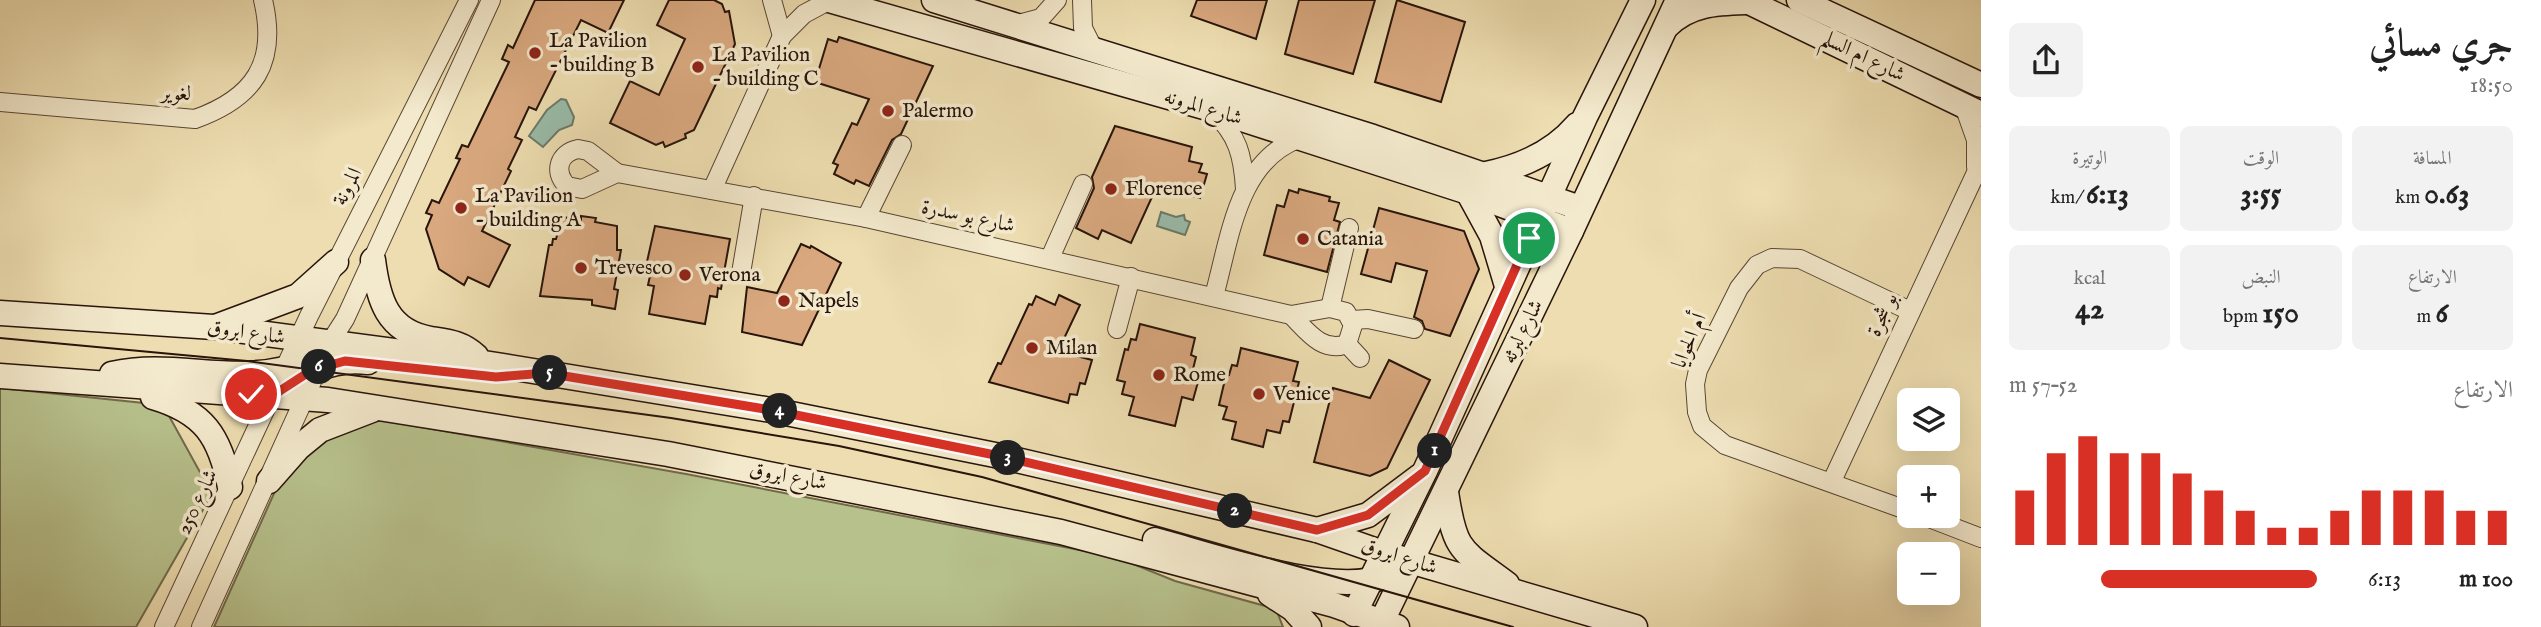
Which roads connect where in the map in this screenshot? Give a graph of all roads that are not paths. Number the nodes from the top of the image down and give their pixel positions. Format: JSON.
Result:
{"nodes":[{"id":1,"x":263,"y":0,"type":"edge"},
{"id":2,"x":469,"y":0,"type":"edge"},
{"id":3,"x":491,"y":0,"type":"edge"},
{"id":4,"x":772,"y":0,"type":"edge"},
{"id":5,"x":829,"y":0,"type":"edge"},
{"id":6,"x":934,"y":0,"type":"edge"},
{"id":7,"x":1057,"y":0,"type":"edge"},
{"id":8,"x":1082,"y":0,"type":"edge"},
{"id":9,"x":1643,"y":0,"type":"edge"},
{"id":10,"x":1678,"y":0,"type":"edge"},
{"id":11,"x":1799,"y":0,"type":"edge"},
{"id":12,"x":1747,"y":1,"type":"edge"},
{"id":13,"x":1014,"y":25,"type":"junction"},
{"id":14,"x":1664,"y":28,"type":"junction"},
{"id":15,"x":782,"y":36,"type":"junction"},
{"id":16,"x":1094,"y":50,"type":"junction"},
{"id":17,"x":1979,"y":82,"type":"edge"},
{"id":18,"x":0,"y":102,"type":"edge"},
{"id":19,"x":1211,"y":110,"type":"junction"},
{"id":20,"x":1972,"y":110,"type":"edge"},
{"id":21,"x":1585,"y":117,"type":"junction"},
{"id":22,"x":1298,"y":139,"type":"junction"},
{"id":23,"x":902,"y":145,"type":"dead end"},
{"id":24,"x":1979,"y":164,"type":"edge"},
{"id":25,"x":617,"y":173,"type":"dead end"},
{"id":26,"x":1486,"y":174,"type":"junction"},
{"id":27,"x":1083,"y":184,"type":"dead end"},
{"id":28,"x":1245,"y":189,"type":"junction"},
{"id":29,"x":712,"y":190,"type":"junction"},
{"id":30,"x":1468,"y":192,"type":"junction"},
{"id":31,"x":754,"y":196,"type":"junction"},
{"id":32,"x":1543,"y":208,"type":"junction"},
{"id":33,"x":1580,"y":208,"type":"junction"},
{"id":34,"x":866,"y":219,"type":"junction"},
{"id":35,"x":1349,"y":229,"type":"dead end"},
{"id":36,"x":1571,"y":231,"type":"junction"},
{"id":37,"x":1050,"y":258,"type":"junction"},
{"id":38,"x":373,"y":260,"type":"junction"},
{"id":39,"x":336,"y":262,"type":"junction"},
{"id":40,"x":741,"y":273,"type":"dead end"},
{"id":41,"x":1131,"y":276,"type":"junction"},
{"id":42,"x":1507,"y":286,"type":"junction"},
{"id":43,"x":1214,"y":296,"type":"junction"},
{"id":44,"x":1329,"y":308,"type":"junction"},
{"id":45,"x":1910,"y":311,"type":"junction"},
{"id":46,"x":0,"y":313,"type":"edge"},
{"id":47,"x":1292,"y":315,"type":"junction"},
{"id":48,"x":1352,"y":320,"type":"junction"},
{"id":49,"x":214,"y":327,"type":"junction"},
{"id":50,"x":1117,"y":329,"type":"dead end"},
{"id":51,"x":1414,"y":329,"type":"dead end"},
{"id":52,"x":298,"y":340,"type":"junction"},
{"id":53,"x":1348,"y":344,"type":"junction"},
{"id":54,"x":325,"y":355,"type":"junction"},
{"id":55,"x":1360,"y":358,"type":"dead end"},
{"id":56,"x":484,"y":363,"type":"junction"},
{"id":57,"x":286,"y":370,"type":"junction"},
{"id":58,"x":546,"y":373,"type":"junction"},
{"id":59,"x":0,"y":376,"type":"edge"},
{"id":60,"x":92,"y":383,"type":"junction"},
{"id":61,"x":130,"y":387,"type":"junction"},
{"id":62,"x":272,"y":396,"type":"junction"},
{"id":63,"x":307,"y":398,"type":"junction"},
{"id":64,"x":373,"y":409,"type":"junction"},
{"id":65,"x":1425,"y":471,"type":"junction"},
{"id":66,"x":268,"y":481,"type":"junction"},
{"id":67,"x":1832,"y":481,"type":"junction"},
{"id":68,"x":230,"y":487,"type":"junction"},
{"id":69,"x":1446,"y":492,"type":"junction"},
{"id":70,"x":1897,"y":506,"type":"edge"},
{"id":71,"x":1955,"y":528,"type":"edge"},
{"id":72,"x":1317,"y":530,"type":"junction"},
{"id":73,"x":1061,"y":532,"type":"junction"},
{"id":74,"x":1981,"y":538,"type":"edge"},
{"id":75,"x":1386,"y":554,"type":"junction"},
{"id":76,"x":1410,"y":561,"type":"junction"},
{"id":77,"x":1372,"y":580,"type":"junction"},
{"id":78,"x":1399,"y":585,"type":"junction"},
{"id":79,"x":1258,"y":586,"type":"junction"},
{"id":80,"x":1521,"y":595,"type":"junction"},
{"id":81,"x":1596,"y":616,"type":"junction"},
{"id":82,"x":1351,"y":620,"type":"edge"},
{"id":83,"x":1386,"y":626,"type":"edge"},
{"id":84,"x":164,"y":627,"type":"edge"},
{"id":85,"x":201,"y":627,"type":"edge"},
{"id":86,"x":1309,"y":627,"type":"edge"},
{"id":87,"x":1635,"y":627,"type":"edge"}],
"edges":[{"from":1,"to":18,"type":"street","name":"لغوير"},
{"from":2,"to":39,"type":"street","name":"المرونة"},
{"from":3,"to":38,"type":"street"},
{"from":4,"to":15,"type":"street"},
{"from":5,"to":15,"type":"street"},
{"from":5,"to":19,"type":"street","name":"شارع المرونه"},
{"from":6,"to":13,"type":"street","name":"شارع المرونه"},
{"from":7,"to":13,"type":"street"},
{"from":8,"to":16,"type":"street"},
{"from":9,"to":21,"type":"street","name":"شارع لبرثه"},
{"from":10,"to":14,"type":"street","name":"شارع لبرثه"},
{"from":11,"to":17,"type":"street","name":"شارع ام السلم"},
{"from":12,"to":14,"type":"street"},
{"from":12,"to":20,"type":"street","name":"شارع ام السلم"},
{"from":13,"to":16,"type":"street","name":"شارع المرونه"},
{"from":14,"to":33,"type":"street","name":"شارع لبرثه"},
{"from":15,"to":29,"type":"street"},
{"from":16,"to":26,"type":"street","name":"شارع المرونه"},
{"from":19,"to":22,"type":"street","name":"شارع المرونه"},
{"from":19,"to":28,"type":"street"},
{"from":20,"to":24,"type":"street","name":"بو شجرة"},
{"from":21,"to":26,"type":"street"},
{"from":21,"to":32,"type":"street","name":"شارع لبرثه"},
{"from":22,"to":28,"type":"street"},
{"from":22,"to":30,"type":"street","name":"شارع المرونه"},
{"from":23,"to":34,"type":"street"},
{"from":24,"to":45,"type":"street","name":"بو شجرة"},
{"from":25,"to":29,"type":"street","name":"شارع بو سدرة"},
{"from":26,"to":32,"type":"street","name":"شارع المرونه"},
{"from":27,"to":37,"type":"street"},
{"from":28,"to":43,"type":"street"},
{"from":29,"to":31,"type":"street","name":"شارع بو سدرة"},
{"from":30,"to":32,"type":"street","name":"شارع المرونه"},
{"from":30,"to":42,"type":"street"},
{"from":31,"to":34,"type":"street","name":"شارع بو سدرة"},
{"from":31,"to":40,"type":"street"},
{"from":32,"to":33,"type":"street","name":"شارع المرونه"},
{"from":32,"to":36,"type":"street","name":"شارع المرونه"},
{"from":32,"to":42,"type":"street","name":"شارع لبرثه"},
{"from":33,"to":36,"type":"street","name":"شارع لبرثه"},
{"from":34,"to":37,"type":"street","name":"شارع بو سدرة"},
{"from":35,"to":44,"type":"street"},
{"from":36,"to":69,"type":"street","name":"شارع لبرثه"},
{"from":37,"to":41,"type":"street","name":"شارع بو سدرة"},
{"from":38,"to":54,"type":"street"},
{"from":38,"to":56,"type":"street"},
{"from":39,"to":49,"type":"street"},
{"from":39,"to":52,"type":"street","name":"المرونة"},
{"from":41,"to":43,"type":"street","name":"شارع بو سدرة"},
{"from":41,"to":50,"type":"street"},
{"from":42,"to":65,"type":"street","name":"شارع لبرثه"},
{"from":43,"to":47,"type":"street","name":"شارع بو سدرة"},
{"from":44,"to":47,"type":"street","name":"شارع بو سدرة"},
{"from":44,"to":48,"type":"street"},
{"from":45,"to":67,"type":"street","name":"بو شجرة"},
{"from":45,"to":67,"type":"street","name":"أم الحوايا"},
{"from":46,"to":49,"type":"street","name":"شارع ابروق"},
{"from":47,"to":53,"type":"street"},
{"from":48,"to":51,"type":"street"},
{"from":48,"to":53,"type":"street"},
{"from":49,"to":52,"type":"street","name":"شارع ابروق"},
{"from":52,"to":54,"type":"street","name":"شارع ابروق"},
{"from":52,"to":57,"type":"street","name":"المرونة"},
{"from":53,"to":55,"type":"street"},
{"from":54,"to":56,"type":"street","name":"شارع ابروق"},
{"from":54,"to":57,"type":"street"},
{"from":54,"to":58,"type":"street"},
{"from":54,"to":62,"type":"street"},
{"from":54,"to":63,"type":"street"},
{"from":56,"to":58,"type":"street","name":"شارع ابروق"},
{"from":57,"to":60,"type":"street"},
{"from":57,"to":62,"type":"street","name":"المرونة"},
{"from":58,"to":72,"type":"street","name":"شارع ابروق"},
{"from":59,"to":60,"type":"street","name":"شارع ابروق"},
{"from":60,"to":61,"type":"street","name":"شارع ابروق"},
{"from":61,"to":62,"type":"street","name":"شارع ابروق"},
{"from":61,"to":68,"type":"street"},
{"from":62,"to":63,"type":"street","name":"شارع ابروق"},
{"from":62,"to":68,"type":"street","name":"شارع 250"},
{"from":63,"to":64,"type":"street","name":"شارع ابروق"},
{"from":63,"to":66,"type":"street"},
{"from":64,"to":66,"type":"street"},
{"from":64,"to":73,"type":"street","name":"شارع ابروق"},
{"from":65,"to":72,"type":"street"},
{"from":65,"to":75,"type":"street","name":"شارع لبرثه"},
{"from":66,"to":85,"type":"street"},
{"from":67,"to":70,"type":"street","name":"أم الحوايا"},
{"from":68,"to":84,"type":"street","name":"شارع 250"},
{"from":69,"to":76,"type":"street","name":"شارع لبرثه"},
{"from":69,"to":80,"type":"street"},
{"from":71,"to":74,"type":"street"},
{"from":72,"to":75,"type":"street","name":"شارع ابروق"},
{"from":73,"to":77,"type":"street"},
{"from":73,"to":79,"type":"street","name":"شارع ابروق"},
{"from":75,"to":76,"type":"street","name":"شارع ابروق"},
{"from":75,"to":77,"type":"street","name":"شارع لبرثه"},
{"from":76,"to":77,"type":"street"},
{"from":76,"to":78,"type":"street","name":"شارع لبرثه"},
{"from":76,"to":80,"type":"street","name":"شارع ابروق"},
{"from":77,"to":82,"type":"street","name":"شارع لبرثه"},
{"from":78,"to":81,"type":"street"},
{"from":78,"to":82,"type":"street"},
{"from":78,"to":83,"type":"street","name":"شارع لبرثه"},
{"from":79,"to":82,"type":"street","name":"شارع ابروق"},
{"from":79,"to":86,"type":"street"},
{"from":80,"to":81,"type":"street","name":"شارع ابروق"},
{"from":81,"to":87,"type":"street","name":"شارع ابروق"},
{"from":82,"to":83,"type":"street","name":"شارع ابروق"}]}
